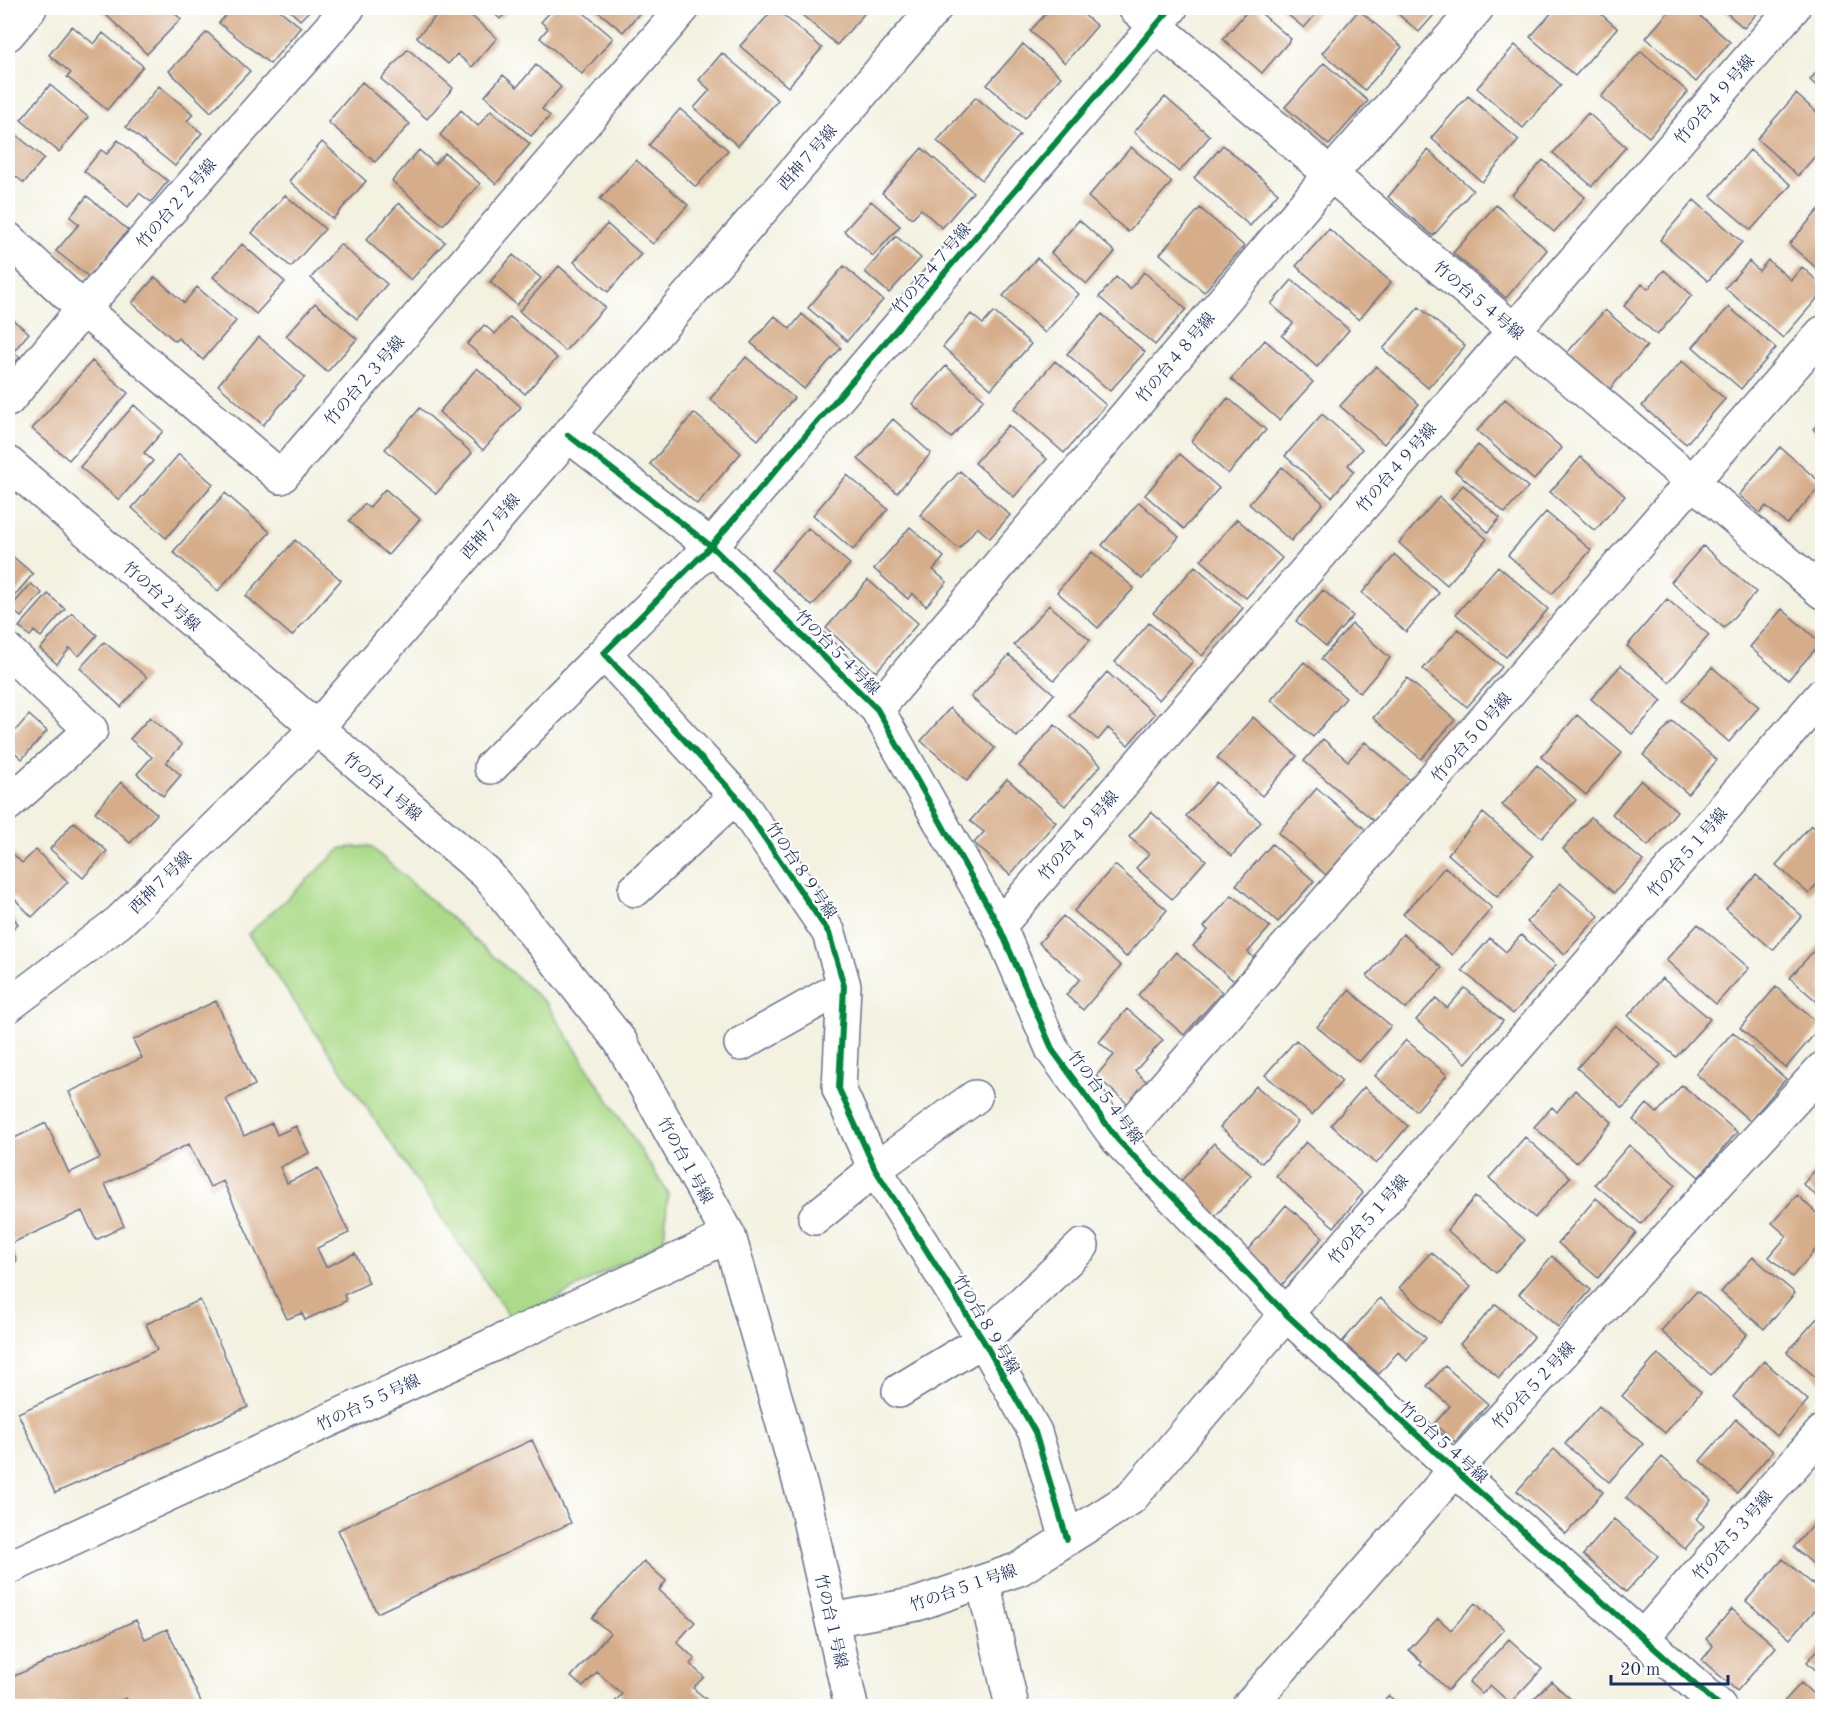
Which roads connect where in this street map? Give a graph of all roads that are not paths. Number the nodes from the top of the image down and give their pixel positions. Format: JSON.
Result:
{"nodes":[{"id":1,"x":30,"y":8,"type":"edge"},
{"id":2,"x":348,"y":8,"type":"edge"},
{"id":3,"x":683,"y":8,"type":"edge"},
{"id":4,"x":935,"y":8,"type":"edge"},
{"id":5,"x":1476,"y":8,"type":"edge"},
{"id":6,"x":1792,"y":8,"type":"edge"},
{"id":7,"x":1154,"y":13,"type":"edge"},
{"id":8,"x":8,"y":34,"type":"edge"},
{"id":9,"x":1331,"y":174,"type":"junction"},
{"id":10,"x":8,"y":238,"type":"edge"},
{"id":11,"x":83,"y":309,"type":"junction"},
{"id":12,"x":1514,"y":330,"type":"junction"},
{"id":13,"x":1822,"y":333,"type":"edge"},
{"id":14,"x":8,"y":400,"type":"edge"},
{"id":15,"x":568,"y":435,"type":"junction"},
{"id":16,"x":8,"y":463,"type":"edge"},
{"id":17,"x":1694,"y":482,"type":"junction"},
{"id":18,"x":711,"y":546,"type":"junction"},
{"id":19,"x":1822,"y":592,"type":"edge"},
{"id":20,"x":8,"y":651,"type":"edge"},
{"id":21,"x":604,"y":653,"type":"junction"},
{"id":22,"x":1822,"y":695,"type":"edge"},
{"id":23,"x":877,"y":709,"type":"junction"},
{"id":24,"x":316,"y":729,"type":"junction"},
{"id":25,"x":491,"y":767,"type":"dead end"},
{"id":26,"x":736,"y":796,"type":"junction"},
{"id":27,"x":8,"y":804,"type":"edge"},
{"id":28,"x":635,"y":890,"type":"dead end"},
{"id":29,"x":999,"y":926,"type":"junction"},
{"id":30,"x":844,"y":986,"type":"junction"},
{"id":31,"x":8,"y":1006,"type":"edge"},
{"id":32,"x":741,"y":1044,"type":"dead end"},
{"id":33,"x":1822,"y":1070,"type":"edge"},
{"id":34,"x":975,"y":1097,"type":"dead end"},
{"id":35,"x":1118,"y":1140,"type":"junction"},
{"id":36,"x":875,"y":1169,"type":"junction"},
{"id":37,"x":815,"y":1218,"type":"dead end"},
{"id":38,"x":729,"y":1236,"type":"junction"},
{"id":39,"x":1082,"y":1246,"type":"dead end"},
{"id":40,"x":1286,"y":1314,"type":"junction"},
{"id":41,"x":983,"y":1340,"type":"junction"},
{"id":42,"x":899,"y":1391,"type":"dead end"},
{"id":43,"x":1822,"y":1432,"type":"edge"},
{"id":44,"x":1455,"y":1470,"type":"junction"},
{"id":45,"x":1066,"y":1539,"type":"junction"},
{"id":46,"x":8,"y":1568,"type":"edge"},
{"id":47,"x":983,"y":1581,"type":"junction"},
{"id":48,"x":832,"y":1620,"type":"junction"},
{"id":49,"x":1642,"y":1638,"type":"junction"},
{"id":50,"x":851,"y":1707,"type":"edge"},
{"id":51,"x":1012,"y":1707,"type":"edge"},
{"id":52,"x":1249,"y":1707,"type":"edge"},
{"id":53,"x":1719,"y":1707,"type":"edge"}],
"edges":[{"from":1,"to":8,"type":"street"},
{"from":2,"to":11,"type":"street","name":"竹の台２２号線"},
{"from":3,"to":11,"type":"street","name":"竹の台２３号線"},
{"from":4,"to":15,"type":"street","name":"西神７号線"},
{"from":5,"to":9,"type":"street","name":"竹の台４８号線"},
{"from":6,"to":12,"type":"street","name":"竹の台４９号線"},
{"from":7,"to":9,"type":"street","name":"竹の台５４号線"},
{"from":7,"to":18,"type":"street","name":"竹の台４７号線"},
{"from":9,"to":12,"type":"street","name":"竹の台５４号線"},
{"from":9,"to":23,"type":"street","name":"竹の台４８号線"},
{"from":10,"to":11,"type":"street","name":"竹の台２３号線"},
{"from":11,"to":14,"type":"street","name":"竹の台２２号線"},
{"from":12,"to":17,"type":"street","name":"竹の台５４号線"},
{"from":12,"to":29,"type":"street","name":"竹の台４９号線"},
{"from":13,"to":17,"type":"street","name":"竹の台５０号線"},
{"from":15,"to":18,"type":"street","name":"竹の台５４号線"},
{"from":15,"to":24,"type":"street","name":"西神７号線"},
{"from":16,"to":24,"type":"street","name":"竹の台２号線"},
{"from":17,"to":19,"type":"street","name":"竹の台５４号線"},
{"from":17,"to":35,"type":"street","name":"竹の台５０号線"},
{"from":18,"to":21,"type":"street"},
{"from":18,"to":23,"type":"street","name":"竹の台５４号線"},
{"from":20,"to":27,"type":"street"},
{"from":21,"to":25,"type":"street"},
{"from":21,"to":26,"type":"street","name":"竹の台８９号線"},
{"from":22,"to":40,"type":"street","name":"竹の台５１号線"},
{"from":23,"to":29,"type":"street","name":"竹の台５４号線"},
{"from":24,"to":31,"type":"street","name":"西神７号線"},
{"from":24,"to":38,"type":"street","name":"竹の台１号線"},
{"from":26,"to":28,"type":"street"},
{"from":26,"to":30,"type":"street","name":"竹の台８９号線"},
{"from":29,"to":35,"type":"street","name":"竹の台５４号線"},
{"from":30,"to":32,"type":"street"},
{"from":30,"to":36,"type":"street","name":"竹の台８９号線"},
{"from":33,"to":44,"type":"street","name":"竹の台５２号線"},
{"from":34,"to":36,"type":"street"},
{"from":35,"to":40,"type":"street","name":"竹の台５４号線"},
{"from":36,"to":37,"type":"street"},
{"from":36,"to":41,"type":"street","name":"竹の台８９号線"},
{"from":38,"to":46,"type":"street","name":"竹の台５５号線"},
{"from":38,"to":48,"type":"street","name":"竹の台１号線"},
{"from":39,"to":41,"type":"street"},
{"from":40,"to":44,"type":"street","name":"竹の台５４号線"},
{"from":40,"to":45,"type":"street","name":"竹の台５１号線"},
{"from":41,"to":42,"type":"street"},
{"from":41,"to":45,"type":"street","name":"竹の台８９号線"},
{"from":43,"to":49,"type":"street","name":"竹の台５３号線"},
{"from":44,"to":49,"type":"street","name":"竹の台５４号線"},
{"from":44,"to":52,"type":"street","name":"竹の台５２号線"},
{"from":45,"to":47,"type":"street","name":"竹の台５１号線"},
{"from":47,"to":48,"type":"street","name":"竹の台５１号線"},
{"from":47,"to":51,"type":"street"},
{"from":48,"to":50,"type":"street","name":"竹の台１号線"},
{"from":49,"to":53,"type":"street","name":"竹の台５４号線"}]}
